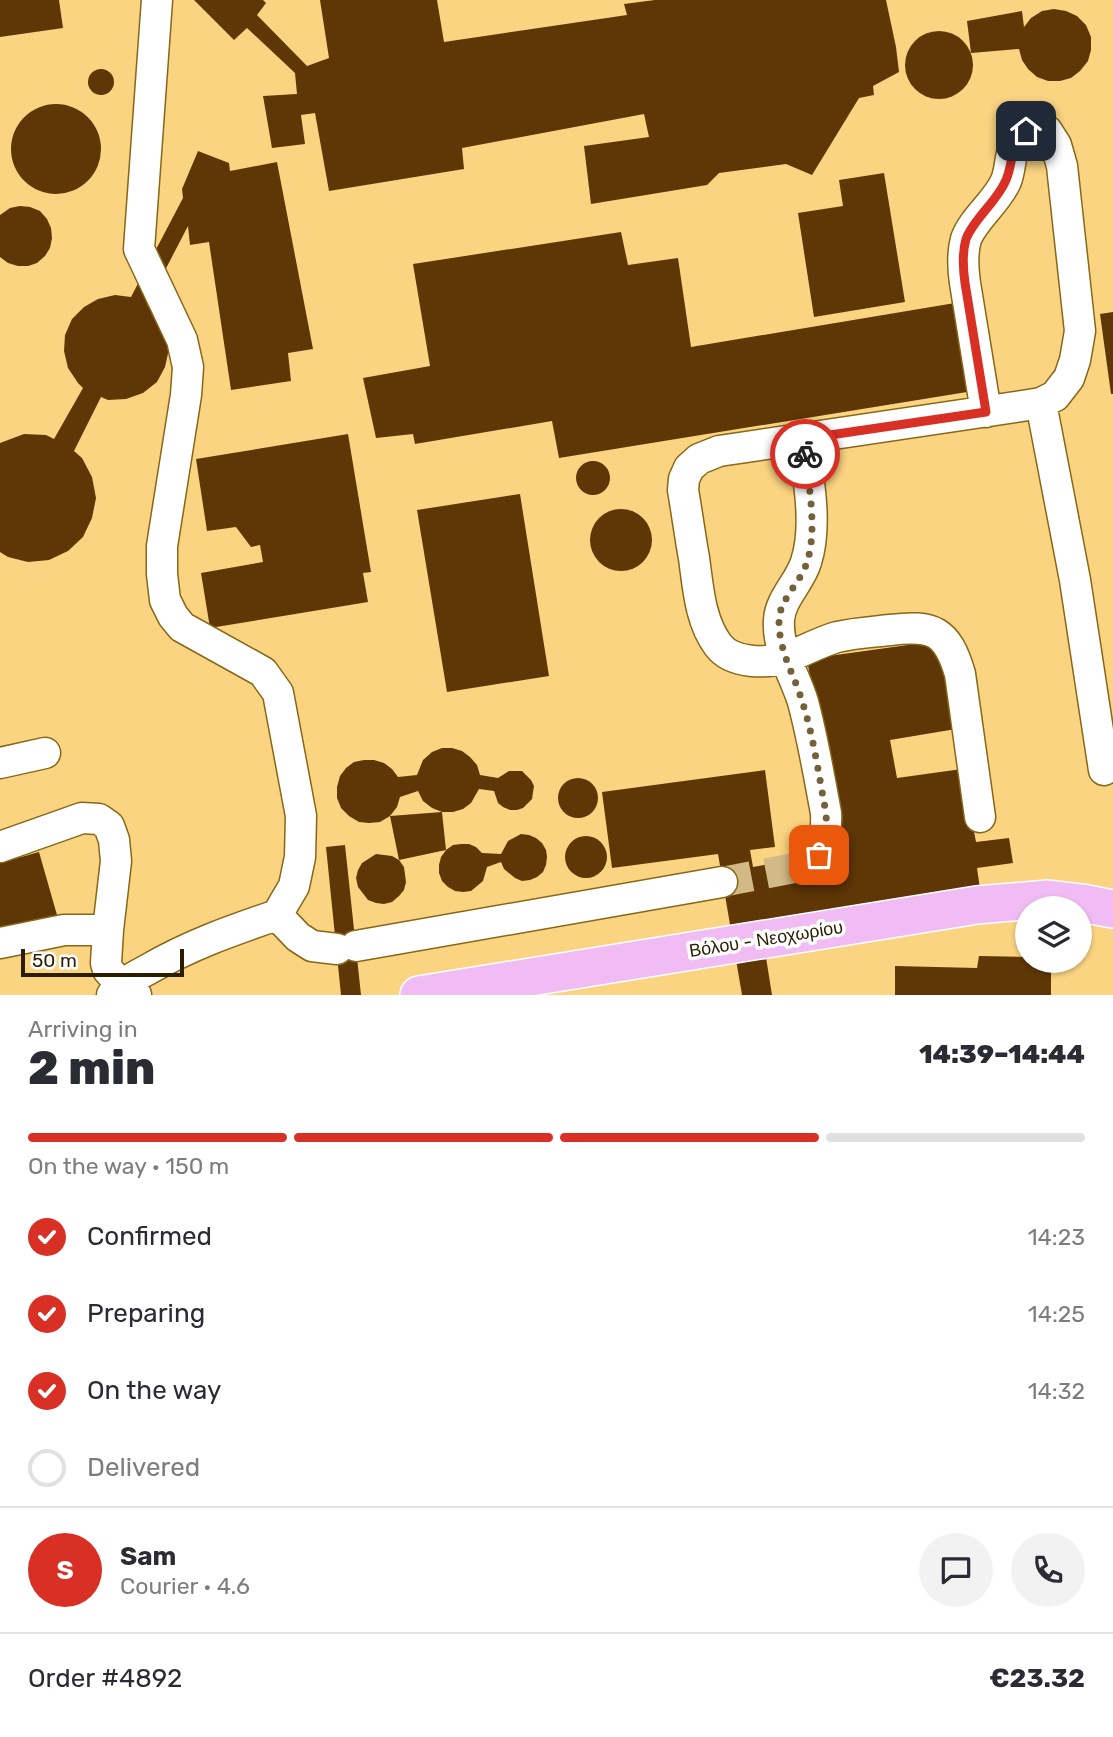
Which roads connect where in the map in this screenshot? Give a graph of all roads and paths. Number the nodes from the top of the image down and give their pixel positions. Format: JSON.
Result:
{"nodes":[{"id":1,"x":157,"y":0,"type":"edge"},
{"id":2,"x":1041,"y":403,"type":"junction"},
{"id":3,"x":986,"y":412,"type":"junction"},
{"id":4,"x":803,"y":439,"type":"junction"},
{"id":5,"x":785,"y":658,"type":"junction"},
{"id":6,"x":45,"y":753,"type":"dead end"},
{"id":7,"x":0,"y":763,"type":"edge"},
{"id":8,"x":1104,"y":770,"type":"dead end"},
{"id":9,"x":980,"y":817,"type":"dead end"},
{"id":10,"x":0,"y":847,"type":"edge"},
{"id":11,"x":819,"y":855,"type":"dead end"},
{"id":12,"x":722,"y":882,"type":"tunnel mouth"},
{"id":13,"x":1113,"y":909,"type":"edge"},
{"id":14,"x":277,"y":915,"type":"junction"},
{"id":15,"x":108,"y":930,"type":"junction"},
{"id":16,"x":0,"y":943,"type":"edge"},
{"id":17,"x":123,"y":992,"type":"edge"},
{"id":18,"x":419,"y":995,"type":"edge"}],
"edges":[{"from":1,"to":14,"type":"lane"},
{"from":2,"to":3,"type":"lane"},
{"from":2,"to":3,"type":"lane"},
{"from":2,"to":8,"type":"lane"},
{"from":3,"to":4,"type":"lane"},
{"from":4,"to":5,"type":"lane"},
{"from":4,"to":5,"type":"lane"},
{"from":5,"to":9,"type":"lane"},
{"from":5,"to":11,"type":"lane"},
{"from":6,"to":7,"type":"lane"},
{"from":10,"to":15,"type":"lane"},
{"from":12,"to":14,"type":"lane"},
{"from":13,"to":18,"type":"main road","name":"Βόλου - Νεοχωρίου"},
{"from":14,"to":17,"type":"lane"},
{"from":15,"to":16,"type":"lane"},
{"from":15,"to":17,"type":"lane"}]}
